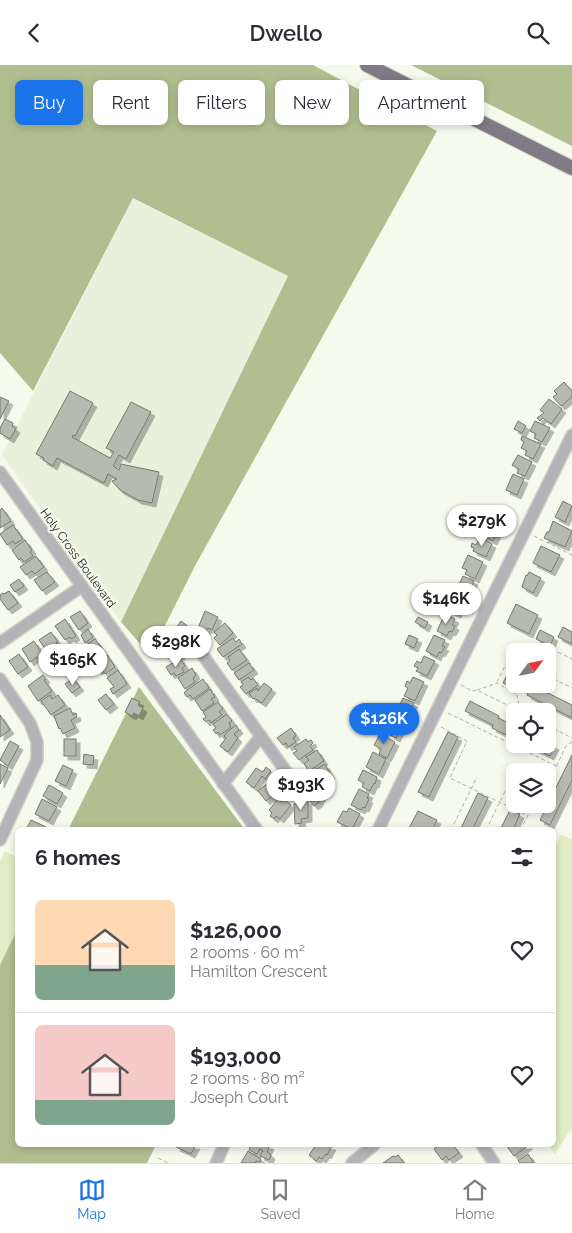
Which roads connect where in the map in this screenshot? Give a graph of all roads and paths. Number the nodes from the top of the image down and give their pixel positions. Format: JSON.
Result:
{"nodes":[{"id":1,"x":367,"y":65,"type":"edge"},
{"id":2,"x":572,"y":168,"type":"edge"},
{"id":3,"x":572,"y":435,"type":"edge"},
{"id":4,"x":0,"y":472,"type":"edge"},
{"id":5,"x":524,"y":531,"type":"junction"},
{"id":6,"x":572,"y":555,"type":"edge"},
{"id":7,"x":82,"y":586,"type":"junction"},
{"id":8,"x":0,"y":643,"type":"edge"},
{"id":9,"x":199,"y":650,"type":"dead end"},
{"id":10,"x":556,"y":651,"type":"edge"},
{"id":11,"x":572,"y":659,"type":"edge"},
{"id":12,"x":506,"y":664,"type":"edge"},
{"id":13,"x":0,"y":679,"type":"edge"},
{"id":14,"x":556,"y":680,"type":"edge"},
{"id":15,"x":496,"y":683,"type":"junction"},
{"id":16,"x":461,"y":685,"type":"dead end"},
{"id":17,"x":572,"y":688,"type":"edge"},
{"id":18,"x":477,"y":690,"type":"junction"},
{"id":19,"x":517,"y":695,"type":"joint"},
{"id":20,"x":518,"y":703,"type":"edge"},
{"id":21,"x":506,"y":704,"type":"edge"},
{"id":22,"x":448,"y":713,"type":"dead end"},
{"id":23,"x":441,"y":727,"type":"dead end"},
{"id":24,"x":556,"y":729,"type":"edge"},
{"id":25,"x":261,"y":735,"type":"junction"},
{"id":26,"x":572,"y":738,"type":"edge"},
{"id":27,"x":572,"y":742,"type":"edge"},
{"id":28,"x":550,"y":763,"type":"edge"},
{"id":29,"x":556,"y":766,"type":"edge"},
{"id":30,"x":477,"y":777,"type":"dead end"},
{"id":31,"x":223,"y":784,"type":"junction"},
{"id":32,"x":296,"y":784,"type":"dead end"},
{"id":33,"x":472,"y":788,"type":"junction"},
{"id":34,"x":505,"y":791,"type":"dead end"},
{"id":35,"x":499,"y":803,"type":"junction"},
{"id":36,"x":530,"y":813,"type":"edge"},
{"id":37,"x":528,"y":816,"type":"junction"},
{"id":38,"x":255,"y":827,"type":"edge"},
{"id":39,"x":379,"y":827,"type":"edge"},
{"id":40,"x":452,"y":827,"type":"edge"},
{"id":41,"x":487,"y":827,"type":"edge"},
{"id":42,"x":522,"y":827,"type":"edge"},
{"id":43,"x":0,"y":841,"type":"edge"},
{"id":44,"x":223,"y":1147,"type":"edge"},
{"id":45,"x":372,"y":1147,"type":"edge"},
{"id":46,"x":483,"y":1147,"type":"edge"},
{"id":47,"x":158,"y":1158,"type":"dead end"},
{"id":48,"x":168,"y":1163,"type":"edge"},
{"id":49,"x":216,"y":1163,"type":"edge"},
{"id":50,"x":352,"y":1163,"type":"edge"},
{"id":51,"x":494,"y":1163,"type":"edge"}],
"edges":[{"from":1,"to":2,"type":"main road"},
{"from":3,"to":5,"type":"street"},
{"from":4,"to":7,"type":"street","name":"Holy Cross Boulevard"},
{"from":5,"to":6,"type":"path"},
{"from":5,"to":39,"type":"street"},
{"from":7,"to":8,"type":"street"},
{"from":7,"to":31,"type":"street","name":"Holy Cross Boulevard"},
{"from":9,"to":25,"type":"street"},
{"from":10,"to":11,"type":"path"},
{"from":12,"to":15,"type":"path"},
{"from":13,"to":43,"type":"street"},
{"from":14,"to":17,"type":"path"},
{"from":15,"to":18,"type":"path"},
{"from":15,"to":19,"type":"path"},
{"from":16,"to":18,"type":"path"},
{"from":18,"to":21,"type":"path"},
{"from":19,"to":20,"type":"path"},
{"from":22,"to":28,"type":"path"},
{"from":23,"to":33,"type":"path"},
{"from":24,"to":26,"type":"path"},
{"from":25,"to":31,"type":"street"},
{"from":25,"to":32,"type":"street"},
{"from":27,"to":29,"type":"path"},
{"from":30,"to":33,"type":"path"},
{"from":31,"to":38,"type":"street","name":"Holy Cross Boulevard"},
{"from":33,"to":35,"type":"path"},
{"from":33,"to":40,"type":"path"},
{"from":34,"to":35,"type":"path"},
{"from":35,"to":37,"type":"path"},
{"from":35,"to":41,"type":"path"},
{"from":36,"to":37,"type":"path"},
{"from":37,"to":42,"type":"path"},
{"from":44,"to":49,"type":"street"},
{"from":45,"to":50,"type":"street"},
{"from":46,"to":51,"type":"street"},
{"from":47,"to":48,"type":"path"}]}
